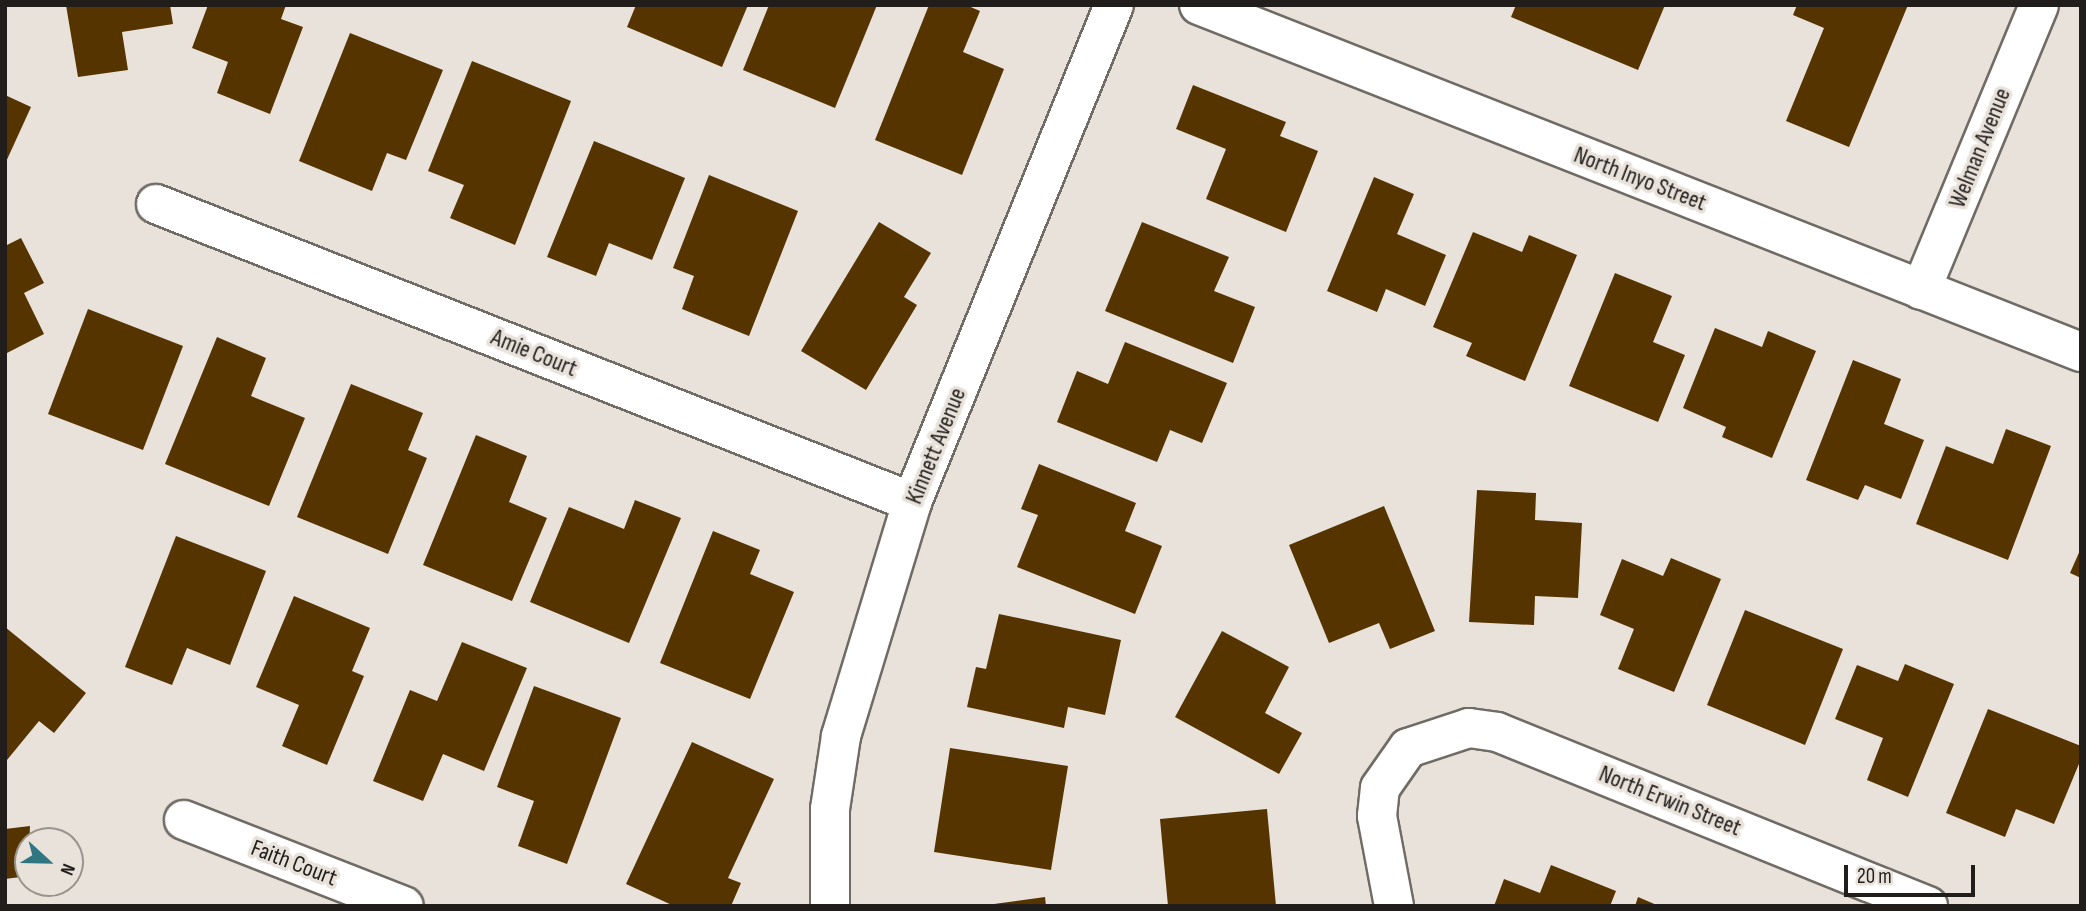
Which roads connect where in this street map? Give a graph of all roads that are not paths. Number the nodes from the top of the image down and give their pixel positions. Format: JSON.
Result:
{"nodes":[{"id":1,"x":1114,"y":5,"type":"edge"},
{"id":2,"x":1199,"y":5,"type":"edge"},
{"id":3,"x":2039,"y":5,"type":"edge"},
{"id":4,"x":156,"y":204,"type":"dead end"},
{"id":5,"x":1922,"y":290,"type":"junction"},
{"id":6,"x":2081,"y":352,"type":"edge"},
{"id":7,"x":912,"y":502,"type":"junction"},
{"id":8,"x":184,"y":820,"type":"dead end"},
{"id":9,"x":404,"y":906,"type":"edge"},
{"id":10,"x":830,"y":906,"type":"edge"},
{"id":11,"x":1394,"y":906,"type":"edge"},
{"id":12,"x":1928,"y":906,"type":"edge"}],
"edges":[{"from":1,"to":7,"type":"street","name":"Kinnett Avenue"},
{"from":2,"to":5,"type":"street","name":"North Inyo Street"},
{"from":3,"to":5,"type":"street","name":"Welman Avenue"},
{"from":4,"to":7,"type":"street","name":"Amie Court"},
{"from":5,"to":6,"type":"street","name":"North Inyo Street"},
{"from":7,"to":10,"type":"street","name":"Kinnett Avenue"},
{"from":8,"to":9,"type":"street","name":"Faith Court"},
{"from":11,"to":12,"type":"street","name":"North Erwin Street"}]}
